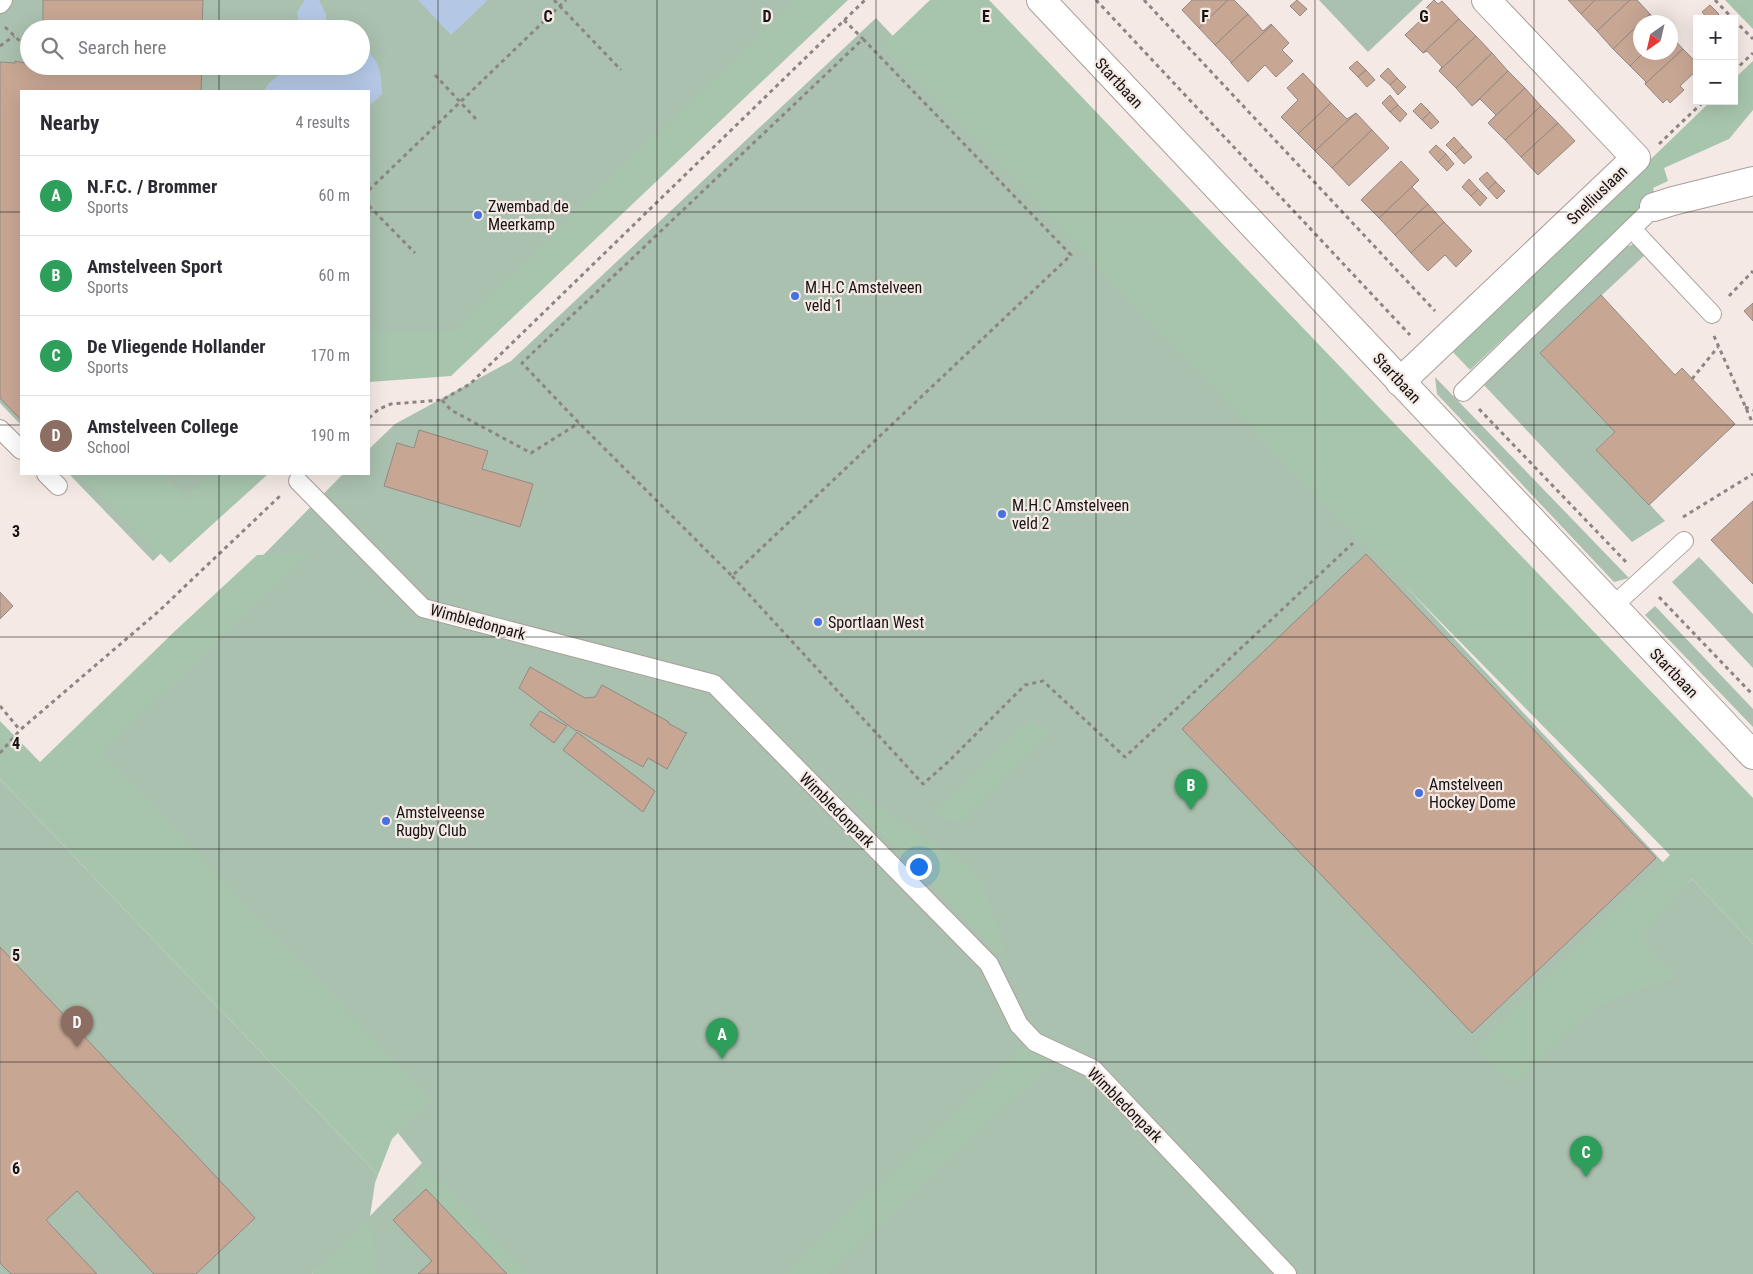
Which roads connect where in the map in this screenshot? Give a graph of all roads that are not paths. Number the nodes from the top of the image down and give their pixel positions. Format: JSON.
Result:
{"nodes":[{"id":1,"x":2,"y":0,"type":"edge"},
{"id":2,"x":1041,"y":0,"type":"edge"},
{"id":3,"x":1486,"y":0,"type":"edge"},
{"id":4,"x":0,"y":4,"type":"edge"},
{"id":5,"x":1753,"y":181,"type":"edge"},
{"id":6,"x":1654,"y":207,"type":"joint"},
{"id":7,"x":1632,"y":228,"type":"junction"},
{"id":8,"x":1712,"y":314,"type":"road end"},
{"id":9,"x":1400,"y":382,"type":"junction"},
{"id":10,"x":1463,"y":392,"type":"dead end"},
{"id":11,"x":0,"y":429,"type":"edge"},
{"id":12,"x":20,"y":449,"type":"edge"},
{"id":13,"x":298,"y":481,"type":"dead end"},
{"id":14,"x":1684,"y":541,"type":"dead end"},
{"id":15,"x":1612,"y":607,"type":"junction"},
{"id":16,"x":1753,"y":756,"type":"edge"},
{"id":17,"x":1287,"y":1274,"type":"edge"}],
"edges":[{"from":1,"to":4,"type":"lane"},
{"from":2,"to":9,"type":"street","name":"Startbaan"},
{"from":3,"to":9,"type":"street","name":"Snelliuslaan"},
{"from":5,"to":6,"type":"street"},
{"from":6,"to":7,"type":"lane"},
{"from":7,"to":8,"type":"lane"},
{"from":7,"to":10,"type":"lane"},
{"from":9,"to":15,"type":"street","name":"Startbaan"},
{"from":11,"to":12,"type":"lane"},
{"from":13,"to":17,"type":"lane","name":"Wimbledonpark"},
{"from":14,"to":15,"type":"lane"},
{"from":15,"to":16,"type":"street","name":"Startbaan"}]}
